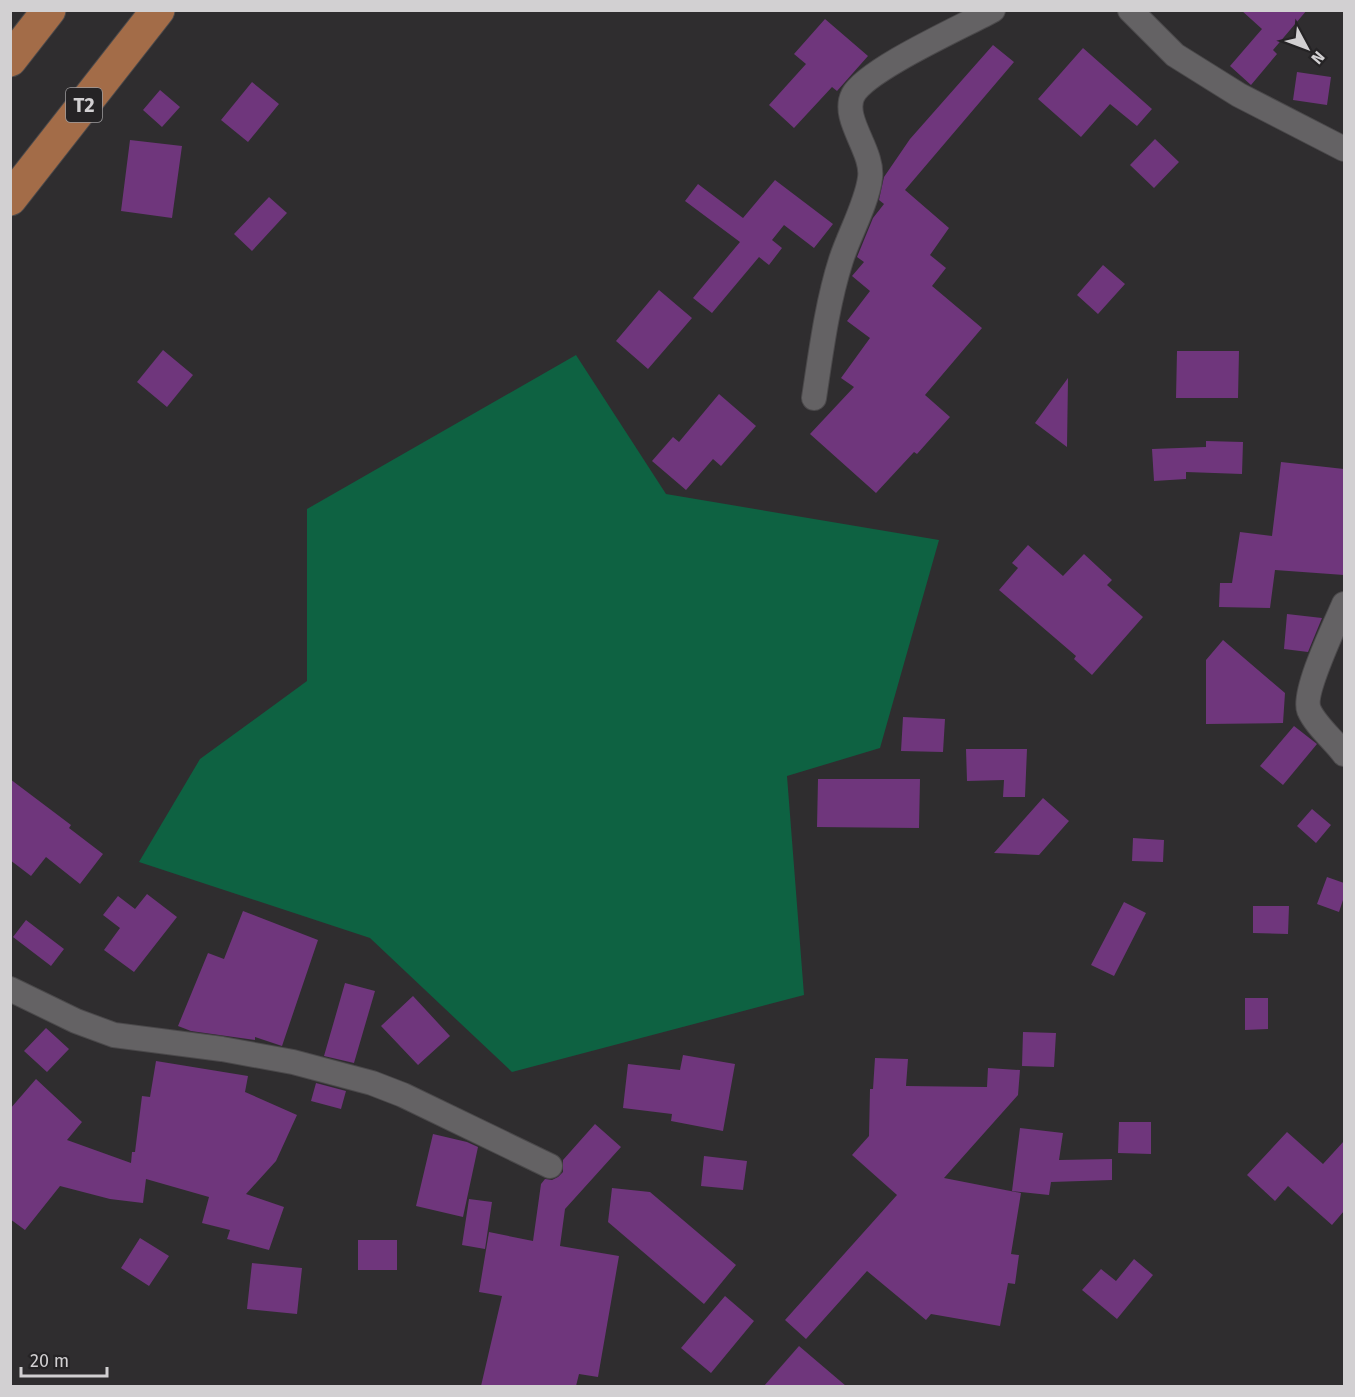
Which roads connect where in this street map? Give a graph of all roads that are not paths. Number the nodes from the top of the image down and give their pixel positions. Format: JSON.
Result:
{"nodes":[{"id":1,"x":49,"y":10,"type":"edge"},
{"id":2,"x":158,"y":10,"type":"edge"},
{"id":3,"x":993,"y":10,"type":"edge"},
{"id":4,"x":1130,"y":10,"type":"edge"},
{"id":5,"x":10,"y":60,"type":"edge"},
{"id":6,"x":1344,"y":148,"type":"edge"},
{"id":7,"x":10,"y":199,"type":"edge"},
{"id":8,"x":814,"y":398,"type":"dead end"},
{"id":9,"x":1344,"y":604,"type":"edge"},
{"id":10,"x":1344,"y":754,"type":"edge"},
{"id":11,"x":10,"y":989,"type":"edge"},
{"id":12,"x":550,"y":1166,"type":"dead end"}],
"edges":[{"from":1,"to":5,"type":"highway"},
{"from":2,"to":7,"type":"highway","number":"T2"},
{"from":3,"to":8,"type":"street"},
{"from":4,"to":6,"type":"street"},
{"from":9,"to":10,"type":"street"},
{"from":11,"to":12,"type":"street"}]}
